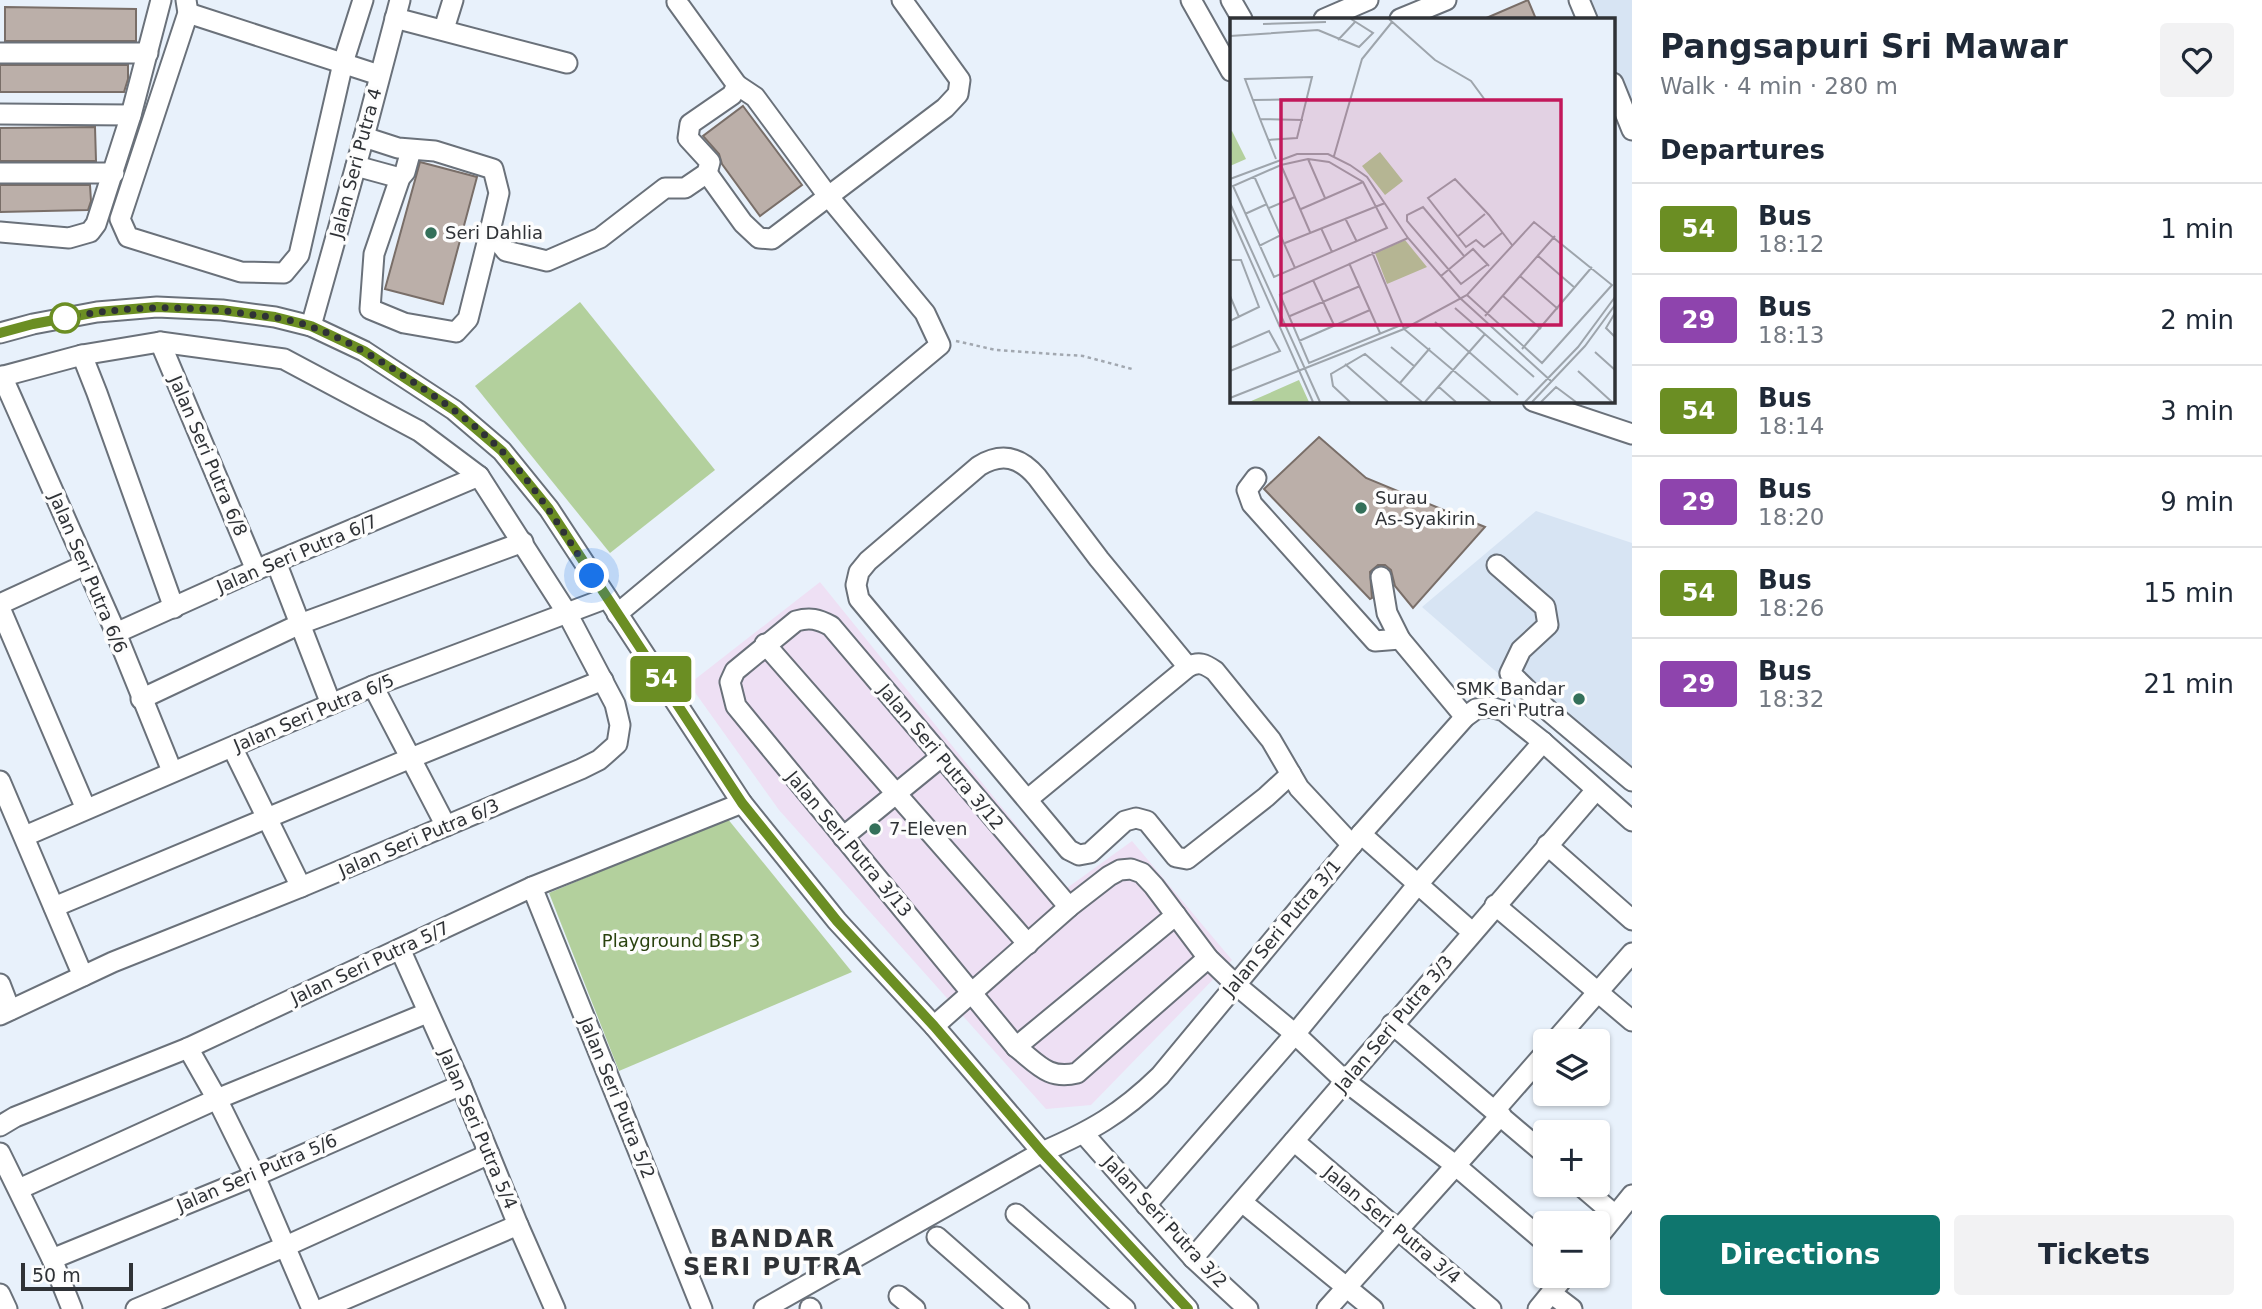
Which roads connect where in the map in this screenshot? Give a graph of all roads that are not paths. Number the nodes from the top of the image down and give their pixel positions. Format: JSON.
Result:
{"nodes":[{"id":1,"x":161,"y":0,"type":"edge"},
{"id":2,"x":363,"y":0,"type":"edge"},
{"id":3,"x":453,"y":0,"type":"edge"},
{"id":4,"x":678,"y":0,"type":"edge"},
{"id":5,"x":902,"y":0,"type":"edge"},
{"id":6,"x":1192,"y":0,"type":"edge"},
{"id":7,"x":1231,"y":0,"type":"edge"},
{"id":8,"x":1368,"y":0,"type":"edge"},
{"id":9,"x":1446,"y":0,"type":"edge"},
{"id":10,"x":1579,"y":0,"type":"edge"},
{"id":11,"x":187,"y":6,"type":"edge"},
{"id":12,"x":397,"y":9,"type":"edge"},
{"id":13,"x":1241,"y":18,"type":"edge"},
{"id":14,"x":1326,"y":18,"type":"edge"},
{"id":15,"x":1402,"y":18,"type":"edge"},
{"id":16,"x":1587,"y":18,"type":"edge"},
{"id":17,"x":444,"y":29,"type":"junction"},
{"id":18,"x":0,"y":53,"type":"edge"},
{"id":19,"x":148,"y":53,"type":"junction"},
{"id":20,"x":343,"y":63,"type":"junction"},
{"id":21,"x":567,"y":63,"type":"dead end"},
{"id":22,"x":1230,"y":69,"type":"edge"},
{"id":23,"x":379,"y":75,"type":"junction"},
{"id":24,"x":737,"y":85,"type":"junction"},
{"id":25,"x":1615,"y":90,"type":"edge"},
{"id":26,"x":0,"y":114,"type":"edge"},
{"id":27,"x":131,"y":115,"type":"junction"},
{"id":28,"x":1624,"y":124,"type":"edge"},
{"id":29,"x":364,"y":137,"type":"junction"},
{"id":30,"x":411,"y":150,"type":"junction"},
{"id":31,"x":356,"y":166,"type":"junction"},
{"id":32,"x":0,"y":173,"type":"edge"},
{"id":33,"x":114,"y":173,"type":"junction"},
{"id":34,"x":707,"y":173,"type":"junction"},
{"id":35,"x":400,"y":178,"type":"junction"},
{"id":36,"x":828,"y":196,"type":"junction"},
{"id":37,"x":490,"y":231,"type":"junction"},
{"id":38,"x":0,"y":232,"type":"edge"},
{"id":39,"x":311,"y":326,"type":"junction"},
{"id":40,"x":0,"y":333,"type":"edge"},
{"id":41,"x":160,"y":342,"type":"junction"},
{"id":42,"x":82,"y":355,"type":"junction"},
{"id":43,"x":1,"y":377,"type":"edge"},
{"id":44,"x":1536,"y":402,"type":"edge"},
{"id":45,"x":1632,"y":434,"type":"edge"},
{"id":46,"x":479,"y":476,"type":"junction"},
{"id":47,"x":1256,"y":478,"type":"dead end"},
{"id":48,"x":523,"y":542,"type":"junction"},
{"id":49,"x":276,"y":562,"type":"junction"},
{"id":50,"x":85,"y":565,"type":"junction"},
{"id":51,"x":1497,"y":565,"type":"dead end"},
{"id":52,"x":256,"y":570,"type":"junction"},
{"id":53,"x":1381,"y":577,"type":"dead end"},
{"id":54,"x":0,"y":606,"type":"edge"},
{"id":55,"x":612,"y":606,"type":"junction"},
{"id":56,"x":174,"y":608,"type":"junction"},
{"id":57,"x":567,"y":613,"type":"junction"},
{"id":58,"x":807,"y":618,"type":"joint"},
{"id":59,"x":300,"y":624,"type":"junction"},
{"id":60,"x":116,"y":633,"type":"junction"},
{"id":61,"x":1400,"y":639,"type":"junction"},
{"id":62,"x":765,"y":645,"type":"junction"},
{"id":63,"x":1188,"y":667,"type":"junction"},
{"id":64,"x":603,"y":680,"type":"junction"},
{"id":65,"x":373,"y":686,"type":"junction"},
{"id":66,"x":141,"y":699,"type":"junction"},
{"id":67,"x":331,"y":704,"type":"junction"},
{"id":68,"x":1465,"y":717,"type":"junction"},
{"id":69,"x":1543,"y":742,"type":"junction"},
{"id":70,"x":233,"y":749,"type":"junction"},
{"id":71,"x":941,"y":757,"type":"junction"},
{"id":72,"x":411,"y":758,"type":"junction"},
{"id":73,"x":172,"y":771,"type":"junction"},
{"id":74,"x":1290,"y":774,"type":"junction"},
{"id":75,"x":1632,"y":781,"type":"edge"},
{"id":76,"x":1,"y":787,"type":"edge"},
{"id":77,"x":1597,"y":790,"type":"junction"},
{"id":78,"x":897,"y":795,"type":"junction"},
{"id":79,"x":1028,"y":799,"type":"junction"},
{"id":80,"x":742,"y":803,"type":"junction"},
{"id":81,"x":86,"y":809,"type":"junction"},
{"id":82,"x":267,"y":819,"type":"junction"},
{"id":83,"x":1632,"y":821,"type":"edge"},
{"id":84,"x":446,"y":826,"type":"junction"},
{"id":85,"x":25,"y":836,"type":"junction"},
{"id":86,"x":843,"y":837,"type":"junction"},
{"id":87,"x":1356,"y":839,"type":"junction"},
{"id":88,"x":1547,"y":845,"type":"junction"},
{"id":89,"x":1418,"y":884,"type":"junction"},
{"id":90,"x":301,"y":887,"type":"junction"},
{"id":91,"x":533,"y":887,"type":"junction"},
{"id":92,"x":1495,"y":905,"type":"junction"},
{"id":93,"x":54,"y":907,"type":"junction"},
{"id":94,"x":1069,"y":907,"type":"junction"},
{"id":95,"x":1176,"y":915,"type":"junction"},
{"id":96,"x":1632,"y":920,"type":"edge"},
{"id":97,"x":1472,"y":932,"type":"junction"},
{"id":98,"x":1028,"y":944,"type":"junction"},
{"id":99,"x":400,"y":949,"type":"junction"},
{"id":100,"x":1632,"y":954,"type":"edge"},
{"id":101,"x":1208,"y":958,"type":"junction"},
{"id":102,"x":83,"y":976,"type":"junction"},
{"id":103,"x":0,"y":984,"type":"edge"},
{"id":104,"x":1235,"y":984,"type":"junction"},
{"id":105,"x":1599,"y":991,"type":"junction"},
{"id":106,"x":973,"y":992,"type":"junction"},
{"id":107,"x":5,"y":1012,"type":"edge"},
{"id":108,"x":428,"y":1013,"type":"junction"},
{"id":109,"x":1632,"y":1020,"type":"edge"},
{"id":110,"x":1392,"y":1024,"type":"junction"},
{"id":111,"x":934,"y":1026,"type":"junction"},
{"id":112,"x":1566,"y":1029,"type":"edge"},
{"id":113,"x":1294,"y":1034,"type":"junction"},
{"id":114,"x":1016,"y":1047,"type":"junction"},
{"id":115,"x":188,"y":1048,"type":"junction"},
{"id":116,"x":1533,"y":1068,"type":"edge"},
{"id":117,"x":1345,"y":1082,"type":"junction"},
{"id":118,"x":461,"y":1085,"type":"junction"},
{"id":119,"x":217,"y":1099,"type":"junction"},
{"id":120,"x":1498,"y":1112,"type":"junction"},
{"id":121,"x":0,"y":1126,"type":"edge"},
{"id":122,"x":1084,"y":1134,"type":"junction"},
{"id":123,"x":1294,"y":1141,"type":"junction"},
{"id":124,"x":1533,"y":1143,"type":"edge"},
{"id":125,"x":1042,"y":1152,"type":"junction"},
{"id":126,"x":0,"y":1153,"type":"edge"},
{"id":127,"x":489,"y":1154,"type":"junction"},
{"id":128,"x":1455,"y":1165,"type":"junction"},
{"id":129,"x":255,"y":1176,"type":"junction"},
{"id":130,"x":19,"y":1189,"type":"junction"},
{"id":131,"x":1632,"y":1195,"type":"edge"},
{"id":132,"x":1594,"y":1197,"type":"edge"},
{"id":133,"x":1242,"y":1202,"type":"junction"},
{"id":134,"x":1146,"y":1205,"type":"junction"},
{"id":135,"x":1016,"y":1214,"type":"dead end"},
{"id":136,"x":1615,"y":1215,"type":"junction"},
{"id":137,"x":1610,"y":1221,"type":"edge"},
{"id":138,"x":518,"y":1225,"type":"junction"},
{"id":139,"x":1397,"y":1230,"type":"junction"},
{"id":140,"x":1533,"y":1232,"type":"edge"},
{"id":141,"x":937,"y":1237,"type":"dead end"},
{"id":142,"x":284,"y":1247,"type":"junction"},
{"id":143,"x":1193,"y":1258,"type":"junction"},
{"id":144,"x":52,"y":1259,"type":"junction"},
{"id":145,"x":1346,"y":1287,"type":"junction"},
{"id":146,"x":1555,"y":1288,"type":"edge"},
{"id":147,"x":1551,"y":1293,"type":"junction"},
{"id":148,"x":0,"y":1294,"type":"edge"},
{"id":149,"x":899,"y":1296,"type":"dead end"},
{"id":150,"x":354,"y":1303,"type":"edge"},
{"id":151,"x":7,"y":1309,"type":"edge"},
{"id":152,"x":72,"y":1309,"type":"edge"},
{"id":153,"x":136,"y":1309,"type":"edge"},
{"id":154,"x":312,"y":1309,"type":"edge"},
{"id":155,"x":322,"y":1309,"type":"edge"},
{"id":156,"x":555,"y":1309,"type":"edge"},
{"id":157,"x":701,"y":1309,"type":"edge"},
{"id":158,"x":764,"y":1309,"type":"edge"},
{"id":159,"x":915,"y":1309,"type":"edge"},
{"id":160,"x":1019,"y":1309,"type":"edge"},
{"id":161,"x":1125,"y":1309,"type":"edge"},
{"id":162,"x":1188,"y":1309,"type":"edge"},
{"id":163,"x":1248,"y":1309,"type":"edge"},
{"id":164,"x":1327,"y":1309,"type":"edge"},
{"id":165,"x":1373,"y":1309,"type":"edge"},
{"id":166,"x":1491,"y":1309,"type":"edge"},
{"id":167,"x":1538,"y":1309,"type":"edge"},
{"id":168,"x":1572,"y":1309,"type":"edge"}],
"edges":[{"from":1,"to":19,"type":"street"},
{"from":2,"to":20,"type":"street"},
{"from":3,"to":17,"type":"street"},
{"from":4,"to":24,"type":"street"},
{"from":5,"to":36,"type":"street"},
{"from":6,"to":22,"type":"street"},
{"from":7,"to":13,"type":"street"},
{"from":8,"to":14,"type":"street"},
{"from":9,"to":15,"type":"street"},
{"from":10,"to":16,"type":"street"},
{"from":11,"to":20,"type":"street"},
{"from":11,"to":20,"type":"street"},
{"from":12,"to":17,"type":"street"},
{"from":12,"to":23,"type":"street","name":"Jalan Seri Putra 4"},
{"from":17,"to":21,"type":"street"},
{"from":18,"to":19,"type":"street"},
{"from":19,"to":27,"type":"street"},
{"from":20,"to":23,"type":"street"},
{"from":23,"to":29,"type":"street","name":"Jalan Seri Putra 4"},
{"from":24,"to":34,"type":"street"},
{"from":24,"to":36,"type":"street"},
{"from":25,"to":28,"type":"street"},
{"from":26,"to":27,"type":"street"},
{"from":27,"to":33,"type":"street"},
{"from":29,"to":30,"type":"street"},
{"from":29,"to":31,"type":"street","name":"Jalan Seri Putra 4"},
{"from":30,"to":35,"type":"street"},
{"from":30,"to":37,"type":"street"},
{"from":31,"to":35,"type":"street"},
{"from":31,"to":39,"type":"street","name":"Jalan Seri Putra 4"},
{"from":32,"to":33,"type":"street"},
{"from":33,"to":38,"type":"street"},
{"from":34,"to":36,"type":"street"},
{"from":34,"to":37,"type":"street"},
{"from":35,"to":37,"type":"street"},
{"from":36,"to":55,"type":"street","name":"Jalan Seri Putra 6/5"},
{"from":39,"to":40,"type":"street"},
{"from":39,"to":55,"type":"street"},
{"from":41,"to":42,"type":"street","name":"Jalan Seri Putra 6/3"},
{"from":41,"to":46,"type":"street","name":"Jalan Seri Putra 6/3"},
{"from":41,"to":52,"type":"street","name":"Jalan Seri Putra 6/8"},
{"from":42,"to":43,"type":"street","name":"Jalan Seri Putra 6/3"},
{"from":42,"to":56,"type":"street"},
{"from":43,"to":50,"type":"street","name":"Jalan Seri Putra 6/6"},
{"from":44,"to":45,"type":"street"},
{"from":46,"to":48,"type":"street","name":"Jalan Seri Putra 6/3"},
{"from":46,"to":49,"type":"street","name":"Jalan Seri Putra 6/7"},
{"from":47,"to":61,"type":"street"},
{"from":48,"to":57,"type":"street","name":"Jalan Seri Putra 6/3"},
{"from":48,"to":59,"type":"street"},
{"from":49,"to":52,"type":"street","name":"Jalan Seri Putra 6/7"},
{"from":49,"to":59,"type":"street"},
{"from":50,"to":54,"type":"street"},
{"from":50,"to":60,"type":"street","name":"Jalan Seri Putra 6/6"},
{"from":51,"to":75,"type":"street"},
{"from":52,"to":56,"type":"street","name":"Jalan Seri Putra 6/7"},
{"from":53,"to":61,"type":"street"},
{"from":54,"to":81,"type":"street"},
{"from":55,"to":57,"type":"street","name":"Jalan Seri Putra 6/5"},
{"from":55,"to":80,"type":"street"},
{"from":56,"to":60,"type":"street","name":"Jalan Seri Putra 6/7"},
{"from":57,"to":64,"type":"street","name":"Jalan Seri Putra 6/3"},
{"from":57,"to":65,"type":"street","name":"Jalan Seri Putra 6/5"},
{"from":58,"to":62,"type":"street","name":"Jalan Seri Putra 3/13"},
{"from":58,"to":71,"type":"street","name":"Jalan Seri Putra 3/12"},
{"from":59,"to":66,"type":"street"},
{"from":59,"to":67,"type":"street"},
{"from":60,"to":66,"type":"street","name":"Jalan Seri Putra 6/6"},
{"from":61,"to":68,"type":"street"},
{"from":62,"to":78,"type":"street"},
{"from":62,"to":86,"type":"street","name":"Jalan Seri Putra 3/13"},
{"from":63,"to":74,"type":"street"},
{"from":63,"to":79,"type":"street"},
{"from":63,"to":79,"type":"street"},
{"from":64,"to":72,"type":"street"},
{"from":64,"to":84,"type":"street","name":"Jalan Seri Putra 6/3"},
{"from":65,"to":67,"type":"street","name":"Jalan Seri Putra 6/5"},
{"from":65,"to":72,"type":"street"},
{"from":66,"to":73,"type":"street","name":"Jalan Seri Putra 6/6"},
{"from":67,"to":70,"type":"street","name":"Jalan Seri Putra 6/5"},
{"from":68,"to":69,"type":"street"},
{"from":68,"to":87,"type":"street","name":"Jalan Seri Putra 3/1"},
{"from":69,"to":77,"type":"street"},
{"from":69,"to":89,"type":"street"},
{"from":70,"to":73,"type":"street","name":"Jalan Seri Putra 6/5"},
{"from":70,"to":82,"type":"street"},
{"from":71,"to":78,"type":"street"},
{"from":71,"to":94,"type":"street","name":"Jalan Seri Putra 3/12"},
{"from":72,"to":82,"type":"street"},
{"from":72,"to":84,"type":"street"},
{"from":73,"to":81,"type":"street","name":"Jalan Seri Putra 6/5"},
{"from":74,"to":79,"type":"street"},
{"from":74,"to":87,"type":"street"},
{"from":76,"to":85,"type":"street"},
{"from":77,"to":83,"type":"street"},
{"from":77,"to":88,"type":"street","name":"Jalan Seri Putra 3/3"},
{"from":78,"to":86,"type":"street"},
{"from":78,"to":98,"type":"street"},
{"from":80,"to":91,"type":"street","name":"Jalan Seri Putra 5/7"},
{"from":80,"to":111,"type":"street"},
{"from":81,"to":85,"type":"street","name":"Jalan Seri Putra 6/5"},
{"from":82,"to":90,"type":"street"},
{"from":82,"to":93,"type":"street"},
{"from":84,"to":90,"type":"street","name":"Jalan Seri Putra 6/3"},
{"from":85,"to":93,"type":"street"},
{"from":86,"to":106,"type":"street","name":"Jalan Seri Putra 3/13"},
{"from":87,"to":89,"type":"street"},
{"from":87,"to":104,"type":"street","name":"Jalan Seri Putra 3/1"},
{"from":88,"to":92,"type":"street","name":"Jalan Seri Putra 3/3"},
{"from":88,"to":96,"type":"street"},
{"from":89,"to":97,"type":"street"},
{"from":89,"to":113,"type":"street"},
{"from":90,"to":102,"type":"street","name":"Jalan Seri Putra 6/3"},
{"from":91,"to":99,"type":"street","name":"Jalan Seri Putra 5/7"},
{"from":91,"to":157,"type":"street","name":"Jalan Seri Putra 5/2"},
{"from":92,"to":97,"type":"street","name":"Jalan Seri Putra 3/3"},
{"from":92,"to":105,"type":"street"},
{"from":93,"to":102,"type":"street"},
{"from":94,"to":95,"type":"street"},
{"from":94,"to":98,"type":"street"},
{"from":95,"to":101,"type":"street"},
{"from":95,"to":114,"type":"street"},
{"from":97,"to":110,"type":"street","name":"Jalan Seri Putra 3/3"},
{"from":98,"to":106,"type":"street"},
{"from":99,"to":108,"type":"street","name":"Jalan Seri Putra 5/4"},
{"from":99,"to":115,"type":"street","name":"Jalan Seri Putra 5/7"},
{"from":100,"to":105,"type":"street"},
{"from":101,"to":104,"type":"street"},
{"from":101,"to":114,"type":"street","name":"Jalan Seri Putra 3/13"},
{"from":102,"to":107,"type":"street","name":"Jalan Seri Putra 6/3"},
{"from":103,"to":107,"type":"street"},
{"from":104,"to":113,"type":"street"},
{"from":104,"to":122,"type":"street","name":"Jalan Seri Putra 3/1"},
{"from":105,"to":109,"type":"street"},
{"from":105,"to":112,"type":"street"},
{"from":106,"to":111,"type":"street"},
{"from":106,"to":114,"type":"street","name":"Jalan Seri Putra 3/13"},
{"from":108,"to":118,"type":"street","name":"Jalan Seri Putra 5/4"},
{"from":108,"to":119,"type":"street"},
{"from":110,"to":117,"type":"street","name":"Jalan Seri Putra 3/3"},
{"from":110,"to":120,"type":"street"},
{"from":111,"to":125,"type":"street"},
{"from":113,"to":117,"type":"street"},
{"from":113,"to":134,"type":"street"},
{"from":115,"to":119,"type":"street"},
{"from":115,"to":121,"type":"street","name":"Jalan Seri Putra 5/7"},
{"from":116,"to":120,"type":"street"},
{"from":117,"to":123,"type":"street","name":"Jalan Seri Putra 3/3"},
{"from":117,"to":128,"type":"street"},
{"from":118,"to":127,"type":"street","name":"Jalan Seri Putra 5/4"},
{"from":118,"to":129,"type":"street","name":"Jalan Seri Putra 5/6"},
{"from":119,"to":129,"type":"street"},
{"from":119,"to":130,"type":"street"},
{"from":120,"to":124,"type":"street"},
{"from":120,"to":128,"type":"street"},
{"from":122,"to":125,"type":"street","name":"Jalan Seri Putra 3/1"},
{"from":122,"to":134,"type":"street","name":"Jalan Seri Putra 3/2"},
{"from":123,"to":133,"type":"street","name":"Jalan Seri Putra 3/3"},
{"from":123,"to":139,"type":"street","name":"Jalan Seri Putra 3/4"},
{"from":125,"to":158,"type":"street","name":"Jalan Seri Putra 3/1"},
{"from":125,"to":162,"type":"street"},
{"from":126,"to":130,"type":"street"},
{"from":127,"to":138,"type":"street","name":"Jalan Seri Putra 5/4"},
{"from":127,"to":142,"type":"street"},
{"from":128,"to":139,"type":"street"},
{"from":128,"to":140,"type":"street"},
{"from":129,"to":142,"type":"street"},
{"from":129,"to":144,"type":"street","name":"Jalan Seri Putra 5/6"},
{"from":130,"to":144,"type":"street"},
{"from":131,"to":136,"type":"street"},
{"from":132,"to":136,"type":"street"},
{"from":133,"to":143,"type":"street","name":"Jalan Seri Putra 3/3"},
{"from":133,"to":145,"type":"street"},
{"from":134,"to":143,"type":"street","name":"Jalan Seri Putra 3/2"},
{"from":135,"to":161,"type":"street"},
{"from":136,"to":137,"type":"street"},
{"from":138,"to":150,"type":"street"},
{"from":138,"to":156,"type":"street","name":"Jalan Seri Putra 5/4"},
{"from":139,"to":145,"type":"street"},
{"from":139,"to":166,"type":"street","name":"Jalan Seri Putra 3/4"},
{"from":141,"to":160,"type":"street"},
{"from":142,"to":153,"type":"street"},
{"from":142,"to":154,"type":"street"},
{"from":143,"to":163,"type":"street","name":"Jalan Seri Putra 3/2"},
{"from":144,"to":152,"type":"street"},
{"from":145,"to":164,"type":"street"},
{"from":145,"to":165,"type":"street"},
{"from":146,"to":147,"type":"street"},
{"from":147,"to":167,"type":"street"},
{"from":147,"to":168,"type":"street"},
{"from":148,"to":151,"type":"street"},
{"from":149,"to":159,"type":"street"},
{"from":150,"to":155,"type":"street"}]}
